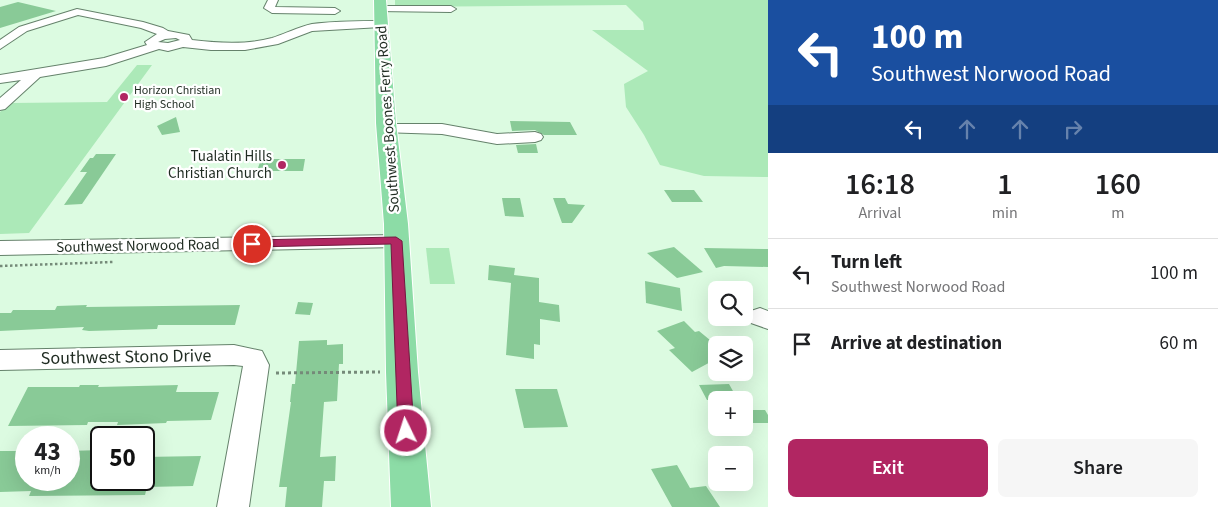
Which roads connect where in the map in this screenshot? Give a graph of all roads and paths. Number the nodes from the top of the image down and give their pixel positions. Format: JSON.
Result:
{"nodes":[{"id":1,"x":273,"y":0,"type":"edge"},
{"id":2,"x":88,"y":4,"type":"dead end"},
{"id":3,"x":451,"y":9,"type":"dead end"},
{"id":4,"x":335,"y":11,"type":"dead end"},
{"id":5,"x":381,"y":11,"type":"edge"},
{"id":6,"x":78,"y":12,"type":"junction"},
{"id":7,"x":161,"y":41,"type":"junction"},
{"id":8,"x":0,"y":45,"type":"edge"},
{"id":9,"x":36,"y":73,"type":"junction"},
{"id":10,"x":0,"y":79,"type":"edge"},
{"id":11,"x":0,"y":106,"type":"edge"},
{"id":12,"x":387,"y":130,"type":"junction"},
{"id":13,"x":535,"y":137,"type":"dead end"},
{"id":14,"x":396,"y":241,"type":"junction"},
{"id":15,"x":0,"y":248,"type":"edge"},
{"id":16,"x":260,"y":259,"type":"dead end"},
{"id":17,"x":231,"y":260,"type":"dead end"},
{"id":18,"x":122,"y":261,"type":"dead end"},
{"id":19,"x":0,"y":266,"type":"edge"},
{"id":20,"x":0,"y":360,"type":"edge"},
{"id":21,"x":254,"y":366,"type":"junction"},
{"id":22,"x":402,"y":372,"type":"junction"},
{"id":23,"x":233,"y":507,"type":"edge"},
{"id":24,"x":411,"y":507,"type":"edge"}],
"edges":[{"from":1,"to":4,"type":"street"},
{"from":2,"to":6,"type":"street"},
{"from":3,"to":5,"type":"street"},
{"from":5,"to":7,"type":"street"},
{"from":5,"to":12,"type":"main road","name":"Southwest Boones Ferry Road"},
{"from":6,"to":7,"type":"street"},
{"from":6,"to":8,"type":"street"},
{"from":7,"to":9,"type":"street"},
{"from":9,"to":10,"type":"street"},
{"from":9,"to":11,"type":"street"},
{"from":12,"to":13,"type":"street"},
{"from":12,"to":14,"type":"main road","name":"Southwest Boones Ferry Road"},
{"from":14,"to":15,"type":"street","name":"Southwest Norwood Road"},
{"from":14,"to":22,"type":"main road","name":"Southwest Boones Ferry Road"},
{"from":16,"to":17,"type":"path"},
{"from":18,"to":19,"type":"path"},
{"from":20,"to":21,"type":"street","name":"Southwest Stono Drive"},
{"from":21,"to":22,"type":"path"},
{"from":21,"to":23,"type":"street"},
{"from":22,"to":24,"type":"main road","name":"Southwest Boones Ferry Road"}]}
